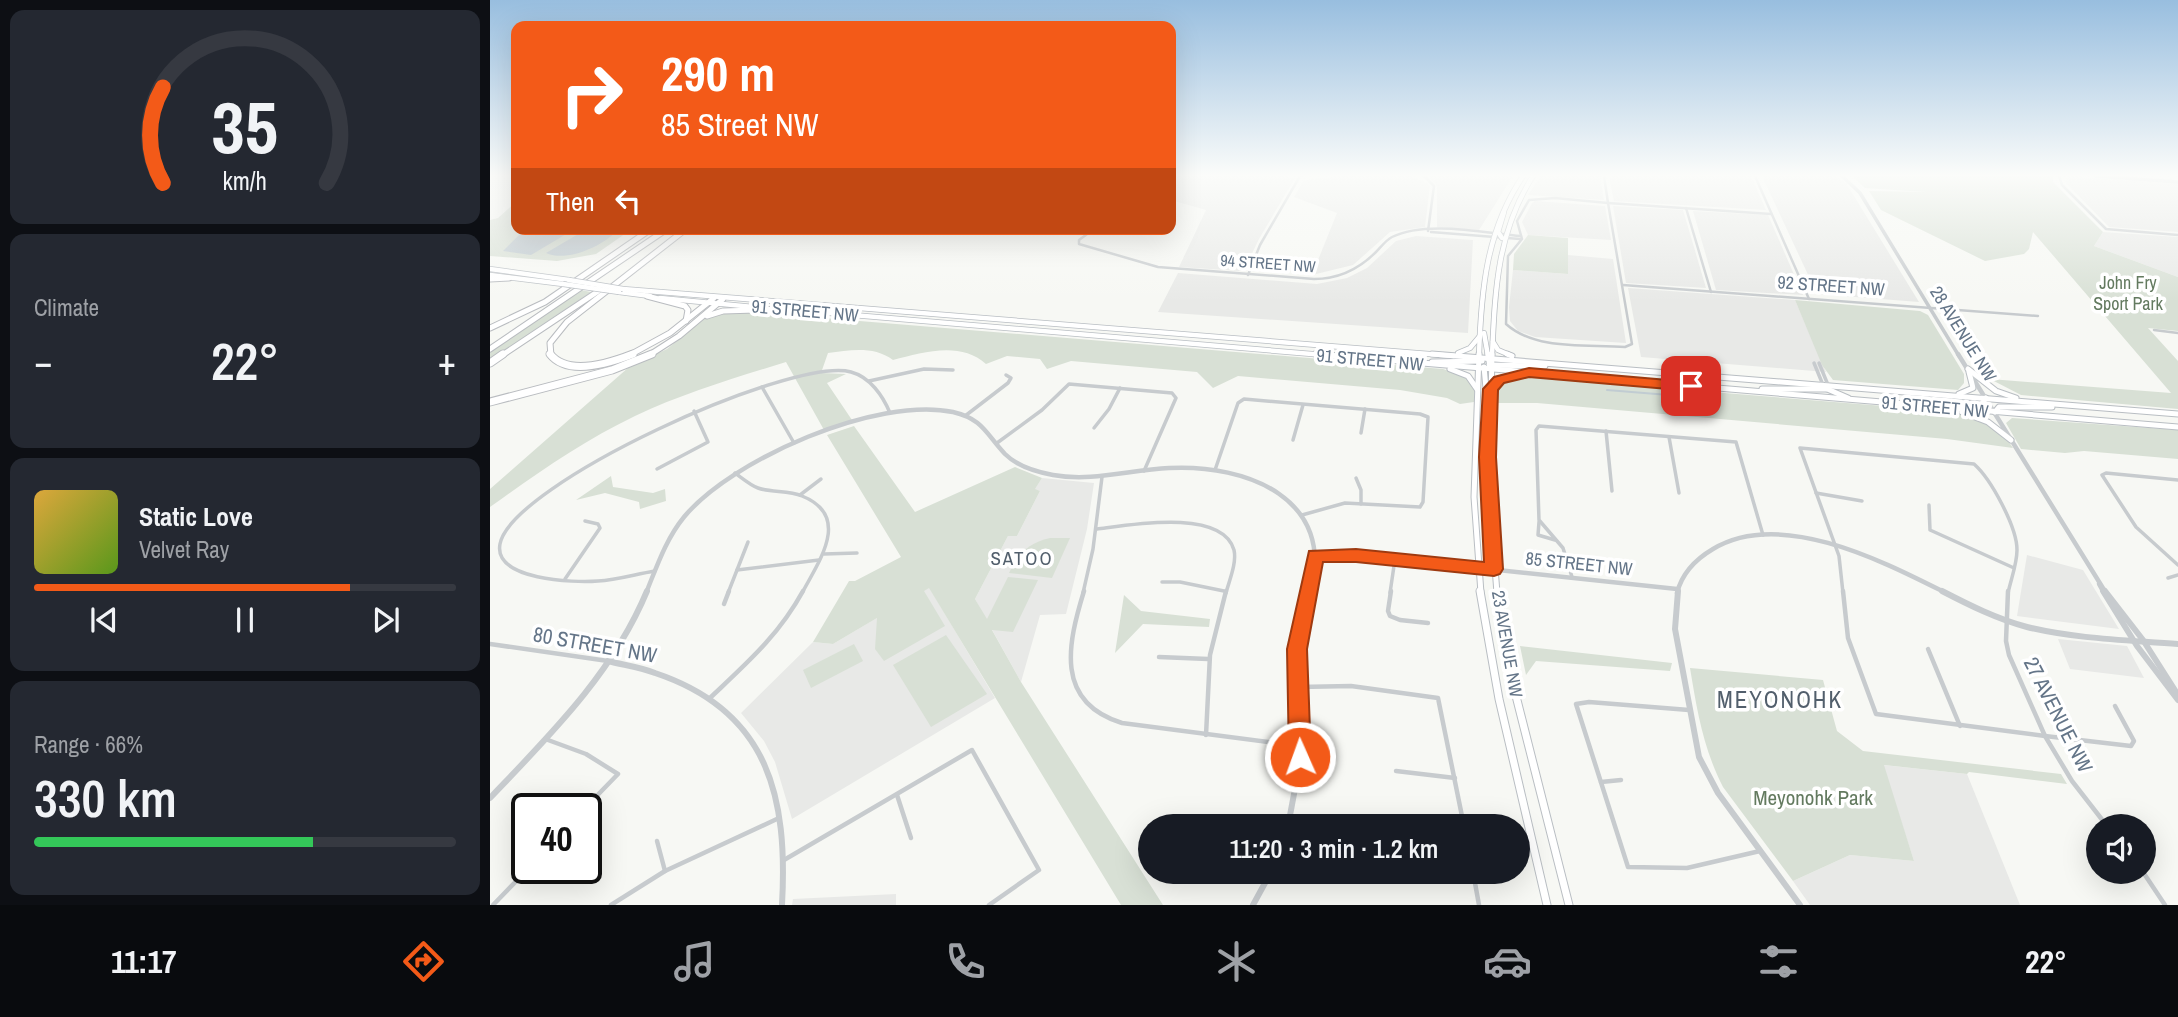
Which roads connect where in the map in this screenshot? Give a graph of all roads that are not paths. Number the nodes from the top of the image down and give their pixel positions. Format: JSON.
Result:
{"nodes":[{"id":1,"x":1275,"y":218,"type":"edge"},
{"id":2,"x":1430,"y":218,"type":"edge"},
{"id":3,"x":1501,"y":218,"type":"edge"},
{"id":4,"x":1507,"y":218,"type":"edge"},
{"id":5,"x":1517,"y":218,"type":"edge"},
{"id":6,"x":1612,"y":218,"type":"edge"},
{"id":7,"x":1689,"y":218,"type":"edge"},
{"id":8,"x":1773,"y":218,"type":"edge"},
{"id":9,"x":1875,"y":218,"type":"edge"},
{"id":10,"x":2096,"y":218,"type":"edge"},
{"id":11,"x":1429,"y":231,"type":"junction"},
{"id":12,"x":642,"y":235,"type":"edge"},
{"id":13,"x":650,"y":235,"type":"edge"},
{"id":14,"x":658,"y":235,"type":"edge"},
{"id":15,"x":677,"y":235,"type":"edge"},
{"id":16,"x":678,"y":235,"type":"edge"},
{"id":17,"x":1086,"y":235,"type":"edge"},
{"id":18,"x":2178,"y":235,"type":"edge"},
{"id":19,"x":1497,"y":236,"type":"junction"},
{"id":20,"x":1522,"y":237,"type":"junction"},
{"id":21,"x":490,"y":270,"type":"edge"},
{"id":22,"x":1248,"y":275,"type":"junction"},
{"id":23,"x":490,"y":277,"type":"edge"},
{"id":24,"x":509,"y":278,"type":"joint"},
{"id":25,"x":569,"y":281,"type":"joint"},
{"id":26,"x":1623,"y":285,"type":"junction"},
{"id":27,"x":621,"y":290,"type":"junction"},
{"id":28,"x":1711,"y":292,"type":"junction"},
{"id":29,"x":572,"y":294,"type":"junction"},
{"id":30,"x":647,"y":296,"type":"junction"},
{"id":31,"x":723,"y":299,"type":"joint"},
{"id":32,"x":1809,"y":299,"type":"junction"},
{"id":33,"x":715,"y":301,"type":"junction"},
{"id":34,"x":708,"y":303,"type":"junction"},
{"id":35,"x":1930,"y":308,"type":"junction"},
{"id":36,"x":784,"y":309,"type":"junction"},
{"id":37,"x":1482,"y":312,"type":"junction"},
{"id":38,"x":2038,"y":316,"type":"dead end"},
{"id":39,"x":686,"y":321,"type":"junction"},
{"id":40,"x":490,"y":328,"type":"edge"},
{"id":41,"x":686,"y":330,"type":"junction"},
{"id":42,"x":2154,"y":330,"type":"dead end"},
{"id":43,"x":2178,"y":333,"type":"edge"},
{"id":44,"x":1481,"y":334,"type":"junction"},
{"id":45,"x":1492,"y":340,"type":"junction"},
{"id":46,"x":490,"y":349,"type":"edge"},
{"id":47,"x":1439,"y":354,"type":"junction"},
{"id":48,"x":1384,"y":361,"type":"junction"},
{"id":49,"x":1546,"y":362,"type":"junction"},
{"id":50,"x":490,"y":363,"type":"edge"},
{"id":51,"x":1485,"y":363,"type":"junction"},
{"id":52,"x":1817,"y":363,"type":"dead end"},
{"id":53,"x":1437,"y":365,"type":"junction"},
{"id":54,"x":1592,"y":366,"type":"junction"},
{"id":55,"x":1968,"y":369,"type":"junction"},
{"id":56,"x":953,"y":370,"type":"dead end"},
{"id":57,"x":1529,"y":373,"type":"junction"},
{"id":58,"x":1006,"y":375,"type":"dead end"},
{"id":59,"x":869,"y":381,"type":"junction"},
{"id":60,"x":1826,"y":386,"type":"junction"},
{"id":61,"x":762,"y":387,"type":"junction"},
{"id":62,"x":1120,"y":388,"type":"junction"},
{"id":63,"x":1717,"y":388,"type":"junction"},
{"id":64,"x":1491,"y":389,"type":"junction"},
{"id":65,"x":1478,"y":390,"type":"junction"},
{"id":66,"x":1945,"y":395,"type":"junction"},
{"id":67,"x":1986,"y":398,"type":"junction"},
{"id":68,"x":490,"y":402,"type":"edge"},
{"id":69,"x":1877,"y":403,"type":"junction"},
{"id":70,"x":2038,"y":403,"type":"junction"},
{"id":71,"x":1303,"y":404,"type":"junction"},
{"id":72,"x":1900,"y":404,"type":"junction"},
{"id":73,"x":2079,"y":406,"type":"junction"},
{"id":74,"x":1931,"y":407,"type":"junction"},
{"id":75,"x":1365,"y":409,"type":"junction"},
{"id":76,"x":694,"y":411,"type":"junction"},
{"id":77,"x":1995,"y":412,"type":"junction"},
{"id":78,"x":890,"y":413,"type":"junction"},
{"id":79,"x":2178,"y":414,"type":"edge"},
{"id":80,"x":965,"y":416,"type":"junction"},
{"id":81,"x":1489,"y":423,"type":"junction"},
{"id":82,"x":2178,"y":427,"type":"edge"},
{"id":83,"x":1094,"y":428,"type":"dead end"},
{"id":84,"x":1606,"y":431,"type":"junction"},
{"id":85,"x":1361,"y":433,"type":"dead end"},
{"id":86,"x":1668,"y":436,"type":"junction"},
{"id":87,"x":1293,"y":440,"type":"dead end"},
{"id":88,"x":2011,"y":440,"type":"junction"},
{"id":89,"x":997,"y":443,"type":"junction"},
{"id":90,"x":794,"y":444,"type":"junction"},
{"id":91,"x":657,"y":469,"type":"dead end"},
{"id":92,"x":1215,"y":470,"type":"junction"},
{"id":93,"x":1144,"y":471,"type":"junction"},
{"id":94,"x":736,"y":473,"type":"junction"},
{"id":95,"x":1102,"y":477,"type":"junction"},
{"id":96,"x":1356,"y":478,"type":"dead end"},
{"id":97,"x":821,"y":479,"type":"dead end"},
{"id":98,"x":2178,"y":480,"type":"edge"},
{"id":99,"x":1612,"y":491,"type":"dead end"},
{"id":100,"x":1679,"y":493,"type":"dead end"},
{"id":101,"x":1815,"y":493,"type":"junction"},
{"id":102,"x":800,"y":495,"type":"junction"},
{"id":103,"x":1862,"y":501,"type":"dead end"},
{"id":104,"x":1361,"y":504,"type":"junction"},
{"id":105,"x":1929,"y":505,"type":"dead end"},
{"id":106,"x":1302,"y":515,"type":"junction"},
{"id":107,"x":1539,"y":520,"type":"junction"},
{"id":108,"x":585,"y":521,"type":"dead end"},
{"id":109,"x":1097,"y":528,"type":"junction"},
{"id":110,"x":1763,"y":535,"type":"junction"},
{"id":111,"x":748,"y":541,"type":"dead end"},
{"id":112,"x":1557,"y":541,"type":"junction"},
{"id":113,"x":1835,"y":545,"type":"junction"},
{"id":114,"x":498,"y":548,"type":"junction"},
{"id":115,"x":490,"y":550,"type":"edge"},
{"id":116,"x":823,"y":554,"type":"junction"},
{"id":117,"x":857,"y":554,"type":"dead end"},
{"id":118,"x":1316,"y":556,"type":"junction"},
{"id":119,"x":1395,"y":559,"type":"junction"},
{"id":120,"x":820,"y":560,"type":"junction"},
{"id":121,"x":2178,"y":565,"type":"edge"},
{"id":122,"x":1477,"y":568,"type":"junction"},
{"id":123,"x":2014,"y":568,"type":"junction"},
{"id":124,"x":1494,"y":569,"type":"junction"},
{"id":125,"x":737,"y":570,"type":"junction"},
{"id":126,"x":655,"y":571,"type":"junction"},
{"id":127,"x":2178,"y":575,"type":"edge"},
{"id":128,"x":1572,"y":577,"type":"junction"},
{"id":129,"x":2168,"y":578,"type":"dead end"},
{"id":130,"x":565,"y":579,"type":"junction"},
{"id":131,"x":1162,"y":582,"type":"dead end"},
{"id":132,"x":2098,"y":583,"type":"junction"},
{"id":133,"x":1677,"y":589,"type":"junction"},
{"id":134,"x":1224,"y":591,"type":"junction"},
{"id":135,"x":724,"y":604,"type":"dead end"},
{"id":136,"x":2007,"y":621,"type":"junction"},
{"id":137,"x":1428,"y":623,"type":"dead end"},
{"id":138,"x":2132,"y":639,"type":"junction"},
{"id":139,"x":2143,"y":640,"type":"junction"},
{"id":140,"x":490,"y":644,"type":"edge"},
{"id":141,"x":2178,"y":644,"type":"edge"},
{"id":142,"x":1928,"y":649,"type":"dead end"},
{"id":143,"x":1159,"y":657,"type":"dead end"},
{"id":144,"x":1208,"y":659,"type":"junction"},
{"id":145,"x":608,"y":661,"type":"junction"},
{"id":146,"x":1297,"y":687,"type":"junction"},
{"id":147,"x":2178,"y":695,"type":"edge"},
{"id":148,"x":710,"y":697,"type":"junction"},
{"id":149,"x":2178,"y":700,"type":"edge"},
{"id":150,"x":2115,"y":706,"type":"dead end"},
{"id":151,"x":1689,"y":710,"type":"junction"},
{"id":152,"x":1960,"y":726,"type":"junction"},
{"id":153,"x":1206,"y":735,"type":"junction"},
{"id":154,"x":2045,"y":735,"type":"junction"},
{"id":155,"x":548,"y":740,"type":"junction"},
{"id":156,"x":1300,"y":746,"type":"junction"},
{"id":157,"x":1396,"y":771,"type":"dead end"},
{"id":158,"x":1455,"y":778,"type":"junction"},
{"id":159,"x":1621,"y":780,"type":"dead end"},
{"id":160,"x":1601,"y":782,"type":"junction"},
{"id":161,"x":600,"y":793,"type":"edge"},
{"id":162,"x":897,"y":795,"type":"junction"},
{"id":163,"x":490,"y":798,"type":"edge"},
{"id":164,"x":1291,"y":814,"type":"edge"},
{"id":165,"x":1462,"y":814,"type":"edge"},
{"id":166,"x":2098,"y":814,"type":"edge"},
{"id":167,"x":781,"y":817,"type":"junction"},
{"id":168,"x":911,"y":838,"type":"dead end"},
{"id":169,"x":657,"y":841,"type":"dead end"},
{"id":170,"x":1762,"y":851,"type":"junction"},
{"id":171,"x":784,"y":860,"type":"junction"},
{"id":172,"x":665,"y":871,"type":"junction"},
{"id":173,"x":514,"y":884,"type":"edge"},
{"id":174,"x":1264,"y":884,"type":"edge"},
{"id":175,"x":1476,"y":884,"type":"edge"},
{"id":176,"x":2151,"y":884,"type":"edge"},
{"id":177,"x":494,"y":905,"type":"edge"},
{"id":178,"x":611,"y":905,"type":"edge"},
{"id":179,"x":782,"y":905,"type":"edge"},
{"id":180,"x":989,"y":905,"type":"edge"},
{"id":181,"x":1253,"y":905,"type":"edge"},
{"id":182,"x":1479,"y":905,"type":"edge"},
{"id":183,"x":1547,"y":905,"type":"edge"},
{"id":184,"x":1569,"y":905,"type":"edge"},
{"id":185,"x":1801,"y":905,"type":"edge"},
{"id":186,"x":2165,"y":905,"type":"edge"}],
"edges":[{"from":1,"to":22,"type":"street"},
{"from":2,"to":11,"type":"street"},
{"from":3,"to":19,"type":"main road"},
{"from":4,"to":19,"type":"main road","name":"23 AVENUE NW"},
{"from":5,"to":20,"type":"street"},
{"from":6,"to":26,"type":"street"},
{"from":7,"to":28,"type":"street"},
{"from":8,"to":32,"type":"street"},
{"from":9,"to":35,"type":"street","name":"28 AVENUE NW"},
{"from":10,"to":18,"type":"street"},
{"from":11,"to":19,"type":"street","name":"94 STREET NW"},
{"from":11,"to":22,"type":"street","name":"94 STREET NW"},
{"from":12,"to":40,"type":"highway"},
{"from":13,"to":29,"type":"highway"},
{"from":14,"to":29,"type":"highway"},
{"from":15,"to":50,"type":"highway"},
{"from":16,"to":39,"type":"highway"},
{"from":17,"to":22,"type":"street","name":"94 STREET NW"},
{"from":19,"to":20,"type":"street","name":"94 STREET NW"},
{"from":19,"to":37,"type":"main road","name":"23 AVENUE NW"},
{"from":19,"to":45,"type":"main road","name":"23 AVENUE NW"},
{"from":20,"to":26,"type":"street"},
{"from":21,"to":25,"type":"main road"},
{"from":23,"to":24,"type":"highway"},
{"from":24,"to":27,"type":"main road","name":"91 STREET NW","bridge":true},
{"from":25,"to":27,"type":"main road","name":"91 STREET NW","bridge":true},
{"from":26,"to":28,"type":"street","name":"92 STREET NW"},
{"from":27,"to":30,"type":"main road","name":"91 STREET NW"},
{"from":27,"to":33,"type":"main road","name":"91 STREET NW"},
{"from":28,"to":32,"type":"street","name":"92 STREET NW"},
{"from":29,"to":46,"type":"highway"},
{"from":30,"to":34,"type":"main road","name":"91 STREET NW"},
{"from":30,"to":39,"type":"highway"},
{"from":31,"to":33,"type":"highway"},
{"from":31,"to":47,"type":"main road","name":"91 STREET NW"},
{"from":32,"to":35,"type":"street","name":"92 STREET NW"},
{"from":33,"to":34,"type":"highway"},
{"from":33,"to":36,"type":"main road","name":"91 STREET NW"},
{"from":33,"to":41,"type":"highway"},
{"from":34,"to":39,"type":"highway"},
{"from":35,"to":38,"type":"street","name":"92 STREET NW"},
{"from":35,"to":55,"type":"street","name":"28 AVENUE NW"},
{"from":36,"to":41,"type":"highway"},
{"from":36,"to":48,"type":"main road","name":"91 STREET NW"},
{"from":37,"to":44,"type":"main road","name":"23 AVENUE NW"},
{"from":37,"to":51,"type":"main road"},
{"from":41,"to":68,"type":"highway"},
{"from":42,"to":43,"type":"street"},
{"from":44,"to":47,"type":"main road"},
{"from":44,"to":51,"type":"main road","name":"23 AVENUE NW"},
{"from":45,"to":49,"type":"main road"},
{"from":45,"to":51,"type":"main road","name":"23 AVENUE NW"},
{"from":47,"to":51,"type":"main road","name":"91 STREET NW"},
{"from":48,"to":51,"type":"main road"},
{"from":48,"to":53,"type":"main road","name":"91 STREET NW"},
{"from":49,"to":51,"type":"main road","name":"91 STREET NW"},
{"from":49,"to":54,"type":"main road","name":"91 STREET NW"},
{"from":51,"to":53,"type":"main road","name":"91 STREET NW"},
{"from":51,"to":54,"type":"main road"},
{"from":51,"to":57,"type":"main road","name":"91 STREET NW"},
{"from":51,"to":64,"type":"main road","name":"23 AVENUE NW"},
{"from":51,"to":65,"type":"main road","name":"23 AVENUE NW"},
{"from":51,"to":81,"type":"main road"},
{"from":52,"to":60,"type":"street"},
{"from":53,"to":65,"type":"main road"},
{"from":54,"to":60,"type":"main road","name":"91 STREET NW"},
{"from":55,"to":66,"type":"main road"},
{"from":55,"to":67,"type":"street","name":"28 AVENUE NW"},
{"from":55,"to":70,"type":"main road"},
{"from":56,"to":59,"type":"street"},
{"from":57,"to":63,"type":"main road","name":"91 STREET NW"},
{"from":57,"to":64,"type":"main road"},
{"from":58,"to":80,"type":"street"},
{"from":59,"to":61,"type":"street"},
{"from":59,"to":78,"type":"street"},
{"from":60,"to":63,"type":"main road"},
{"from":60,"to":66,"type":"main road","name":"91 STREET NW"},
{"from":60,"to":69,"type":"main road"},
{"from":61,"to":76,"type":"street"},
{"from":61,"to":90,"type":"street"},
{"from":62,"to":83,"type":"street"},
{"from":62,"to":89,"type":"street"},
{"from":62,"to":93,"type":"street"},
{"from":63,"to":69,"type":"main road","name":"91 STREET NW"},
{"from":64,"to":81,"type":"main road","name":"23 AVENUE NW"},
{"from":65,"to":122,"type":"main road","name":"23 AVENUE NW"},
{"from":66,"to":67,"type":"main road","name":"91 STREET NW"},
{"from":67,"to":70,"type":"main road","name":"91 STREET NW"},
{"from":67,"to":72,"type":"main road"},
{"from":67,"to":77,"type":"street","name":"28 AVENUE NW"},
{"from":69,"to":72,"type":"main road","name":"91 STREET NW"},
{"from":70,"to":73,"type":"main road","name":"91 STREET NW"},
{"from":71,"to":75,"type":"street"},
{"from":71,"to":87,"type":"street"},
{"from":71,"to":92,"type":"street"},
{"from":72,"to":74,"type":"main road","name":"91 STREET NW"},
{"from":73,"to":77,"type":"main road"},
{"from":73,"to":79,"type":"main road","name":"91 STREET NW"},
{"from":74,"to":77,"type":"main road","name":"91 STREET NW"},
{"from":74,"to":88,"type":"main road"},
{"from":75,"to":85,"type":"street"},
{"from":75,"to":104,"type":"street"},
{"from":76,"to":91,"type":"street"},
{"from":76,"to":114,"type":"street"},
{"from":77,"to":82,"type":"main road","name":"91 STREET NW"},
{"from":77,"to":88,"type":"street","name":"28 AVENUE NW"},
{"from":78,"to":80,"type":"street"},
{"from":78,"to":90,"type":"street"},
{"from":80,"to":89,"type":"street"},
{"from":81,"to":124,"type":"main road","name":"23 AVENUE NW"},
{"from":84,"to":86,"type":"street"},
{"from":84,"to":99,"type":"street"},
{"from":84,"to":107,"type":"street"},
{"from":86,"to":100,"type":"street"},
{"from":86,"to":110,"type":"street"},
{"from":88,"to":132,"type":"street","name":"28 AVENUE NW"},
{"from":89,"to":95,"type":"street"},
{"from":90,"to":94,"type":"street"},
{"from":92,"to":93,"type":"street"},
{"from":92,"to":106,"type":"street"},
{"from":93,"to":95,"type":"street"},
{"from":94,"to":102,"type":"street"},
{"from":94,"to":126,"type":"street"},
{"from":95,"to":109,"type":"street"},
{"from":96,"to":104,"type":"street"},
{"from":97,"to":102,"type":"street"},
{"from":98,"to":121,"type":"street"},
{"from":101,"to":103,"type":"street"},
{"from":101,"to":113,"type":"street"},
{"from":101,"to":123,"type":"street","name":"27 AVENUE NW"},
{"from":102,"to":116,"type":"street"},
{"from":104,"to":106,"type":"street"},
{"from":105,"to":123,"type":"street"},
{"from":106,"to":118,"type":"street"},
{"from":107,"to":112,"type":"street"},
{"from":107,"to":112,"type":"street"},
{"from":108,"to":130,"type":"street"},
{"from":109,"to":134,"type":"street"},
{"from":109,"to":153,"type":"street"},
{"from":110,"to":113,"type":"street"},
{"from":110,"to":133,"type":"street"},
{"from":111,"to":125,"type":"street"},
{"from":112,"to":128,"type":"street"},
{"from":113,"to":136,"type":"street"},
{"from":113,"to":152,"type":"street"},
{"from":114,"to":115,"type":"street"},
{"from":114,"to":130,"type":"street"},
{"from":116,"to":117,"type":"street"},
{"from":116,"to":120,"type":"street"},
{"from":118,"to":119,"type":"street","name":"85 STREET NW"},
{"from":118,"to":146,"type":"street"},
{"from":119,"to":122,"type":"street","name":"85 STREET NW"},
{"from":119,"to":137,"type":"street"},
{"from":120,"to":125,"type":"street"},
{"from":120,"to":148,"type":"street"},
{"from":122,"to":124,"type":"street","name":"85 STREET NW"},
{"from":122,"to":183,"type":"main road","name":"23 AVENUE NW"},
{"from":123,"to":136,"type":"street","name":"27 AVENUE NW"},
{"from":124,"to":128,"type":"street","name":"85 STREET NW"},
{"from":124,"to":184,"type":"main road","name":"23 AVENUE NW"},
{"from":125,"to":135,"type":"street"},
{"from":126,"to":130,"type":"street"},
{"from":126,"to":145,"type":"street"},
{"from":127,"to":129,"type":"street"},
{"from":128,"to":133,"type":"street","name":"85 STREET NW"},
{"from":131,"to":134,"type":"street"},
{"from":132,"to":138,"type":"street","name":"28 AVENUE NW"},
{"from":132,"to":139,"type":"street","name":"28 AVENUE NW"},
{"from":133,"to":151,"type":"street"},
{"from":134,"to":144,"type":"street"},
{"from":136,"to":138,"type":"street"},
{"from":136,"to":154,"type":"street","name":"27 AVENUE NW"},
{"from":138,"to":139,"type":"street"},
{"from":138,"to":149,"type":"street","name":"28 AVENUE NW"},
{"from":139,"to":141,"type":"street"},
{"from":139,"to":147,"type":"street","name":"28 AVENUE NW"},
{"from":140,"to":145,"type":"street","name":"80 STREET NW"},
{"from":142,"to":152,"type":"street"},
{"from":143,"to":144,"type":"street"},
{"from":144,"to":153,"type":"street"},
{"from":145,"to":148,"type":"street","name":"80 STREET NW"},
{"from":145,"to":155,"type":"street"},
{"from":146,"to":156,"type":"street"},
{"from":146,"to":158,"type":"street"},
{"from":148,"to":167,"type":"street","name":"80 STREET NW"},
{"from":150,"to":154,"type":"street"},
{"from":151,"to":160,"type":"street"},
{"from":151,"to":170,"type":"street"},
{"from":152,"to":154,"type":"street"},
{"from":153,"to":156,"type":"street"},
{"from":154,"to":166,"type":"street","name":"27 AVENUE NW"},
{"from":155,"to":161,"type":"street"},
{"from":155,"to":163,"type":"street"},
{"from":156,"to":164,"type":"street"},
{"from":157,"to":158,"type":"street"},
{"from":158,"to":165,"type":"street"},
{"from":159,"to":160,"type":"street"},
{"from":160,"to":170,"type":"street"},
{"from":162,"to":168,"type":"street"},
{"from":162,"to":171,"type":"street"},
{"from":162,"to":180,"type":"street"},
{"from":167,"to":171,"type":"street","name":"80 STREET NW"},
{"from":167,"to":172,"type":"street"},
{"from":169,"to":172,"type":"street"},
{"from":170,"to":185,"type":"street"},
{"from":171,"to":179,"type":"street","name":"80 STREET NW"},
{"from":172,"to":178,"type":"street"},
{"from":173,"to":177,"type":"street"},
{"from":174,"to":181,"type":"street"},
{"from":175,"to":182,"type":"street"},
{"from":176,"to":186,"type":"street"}]}
